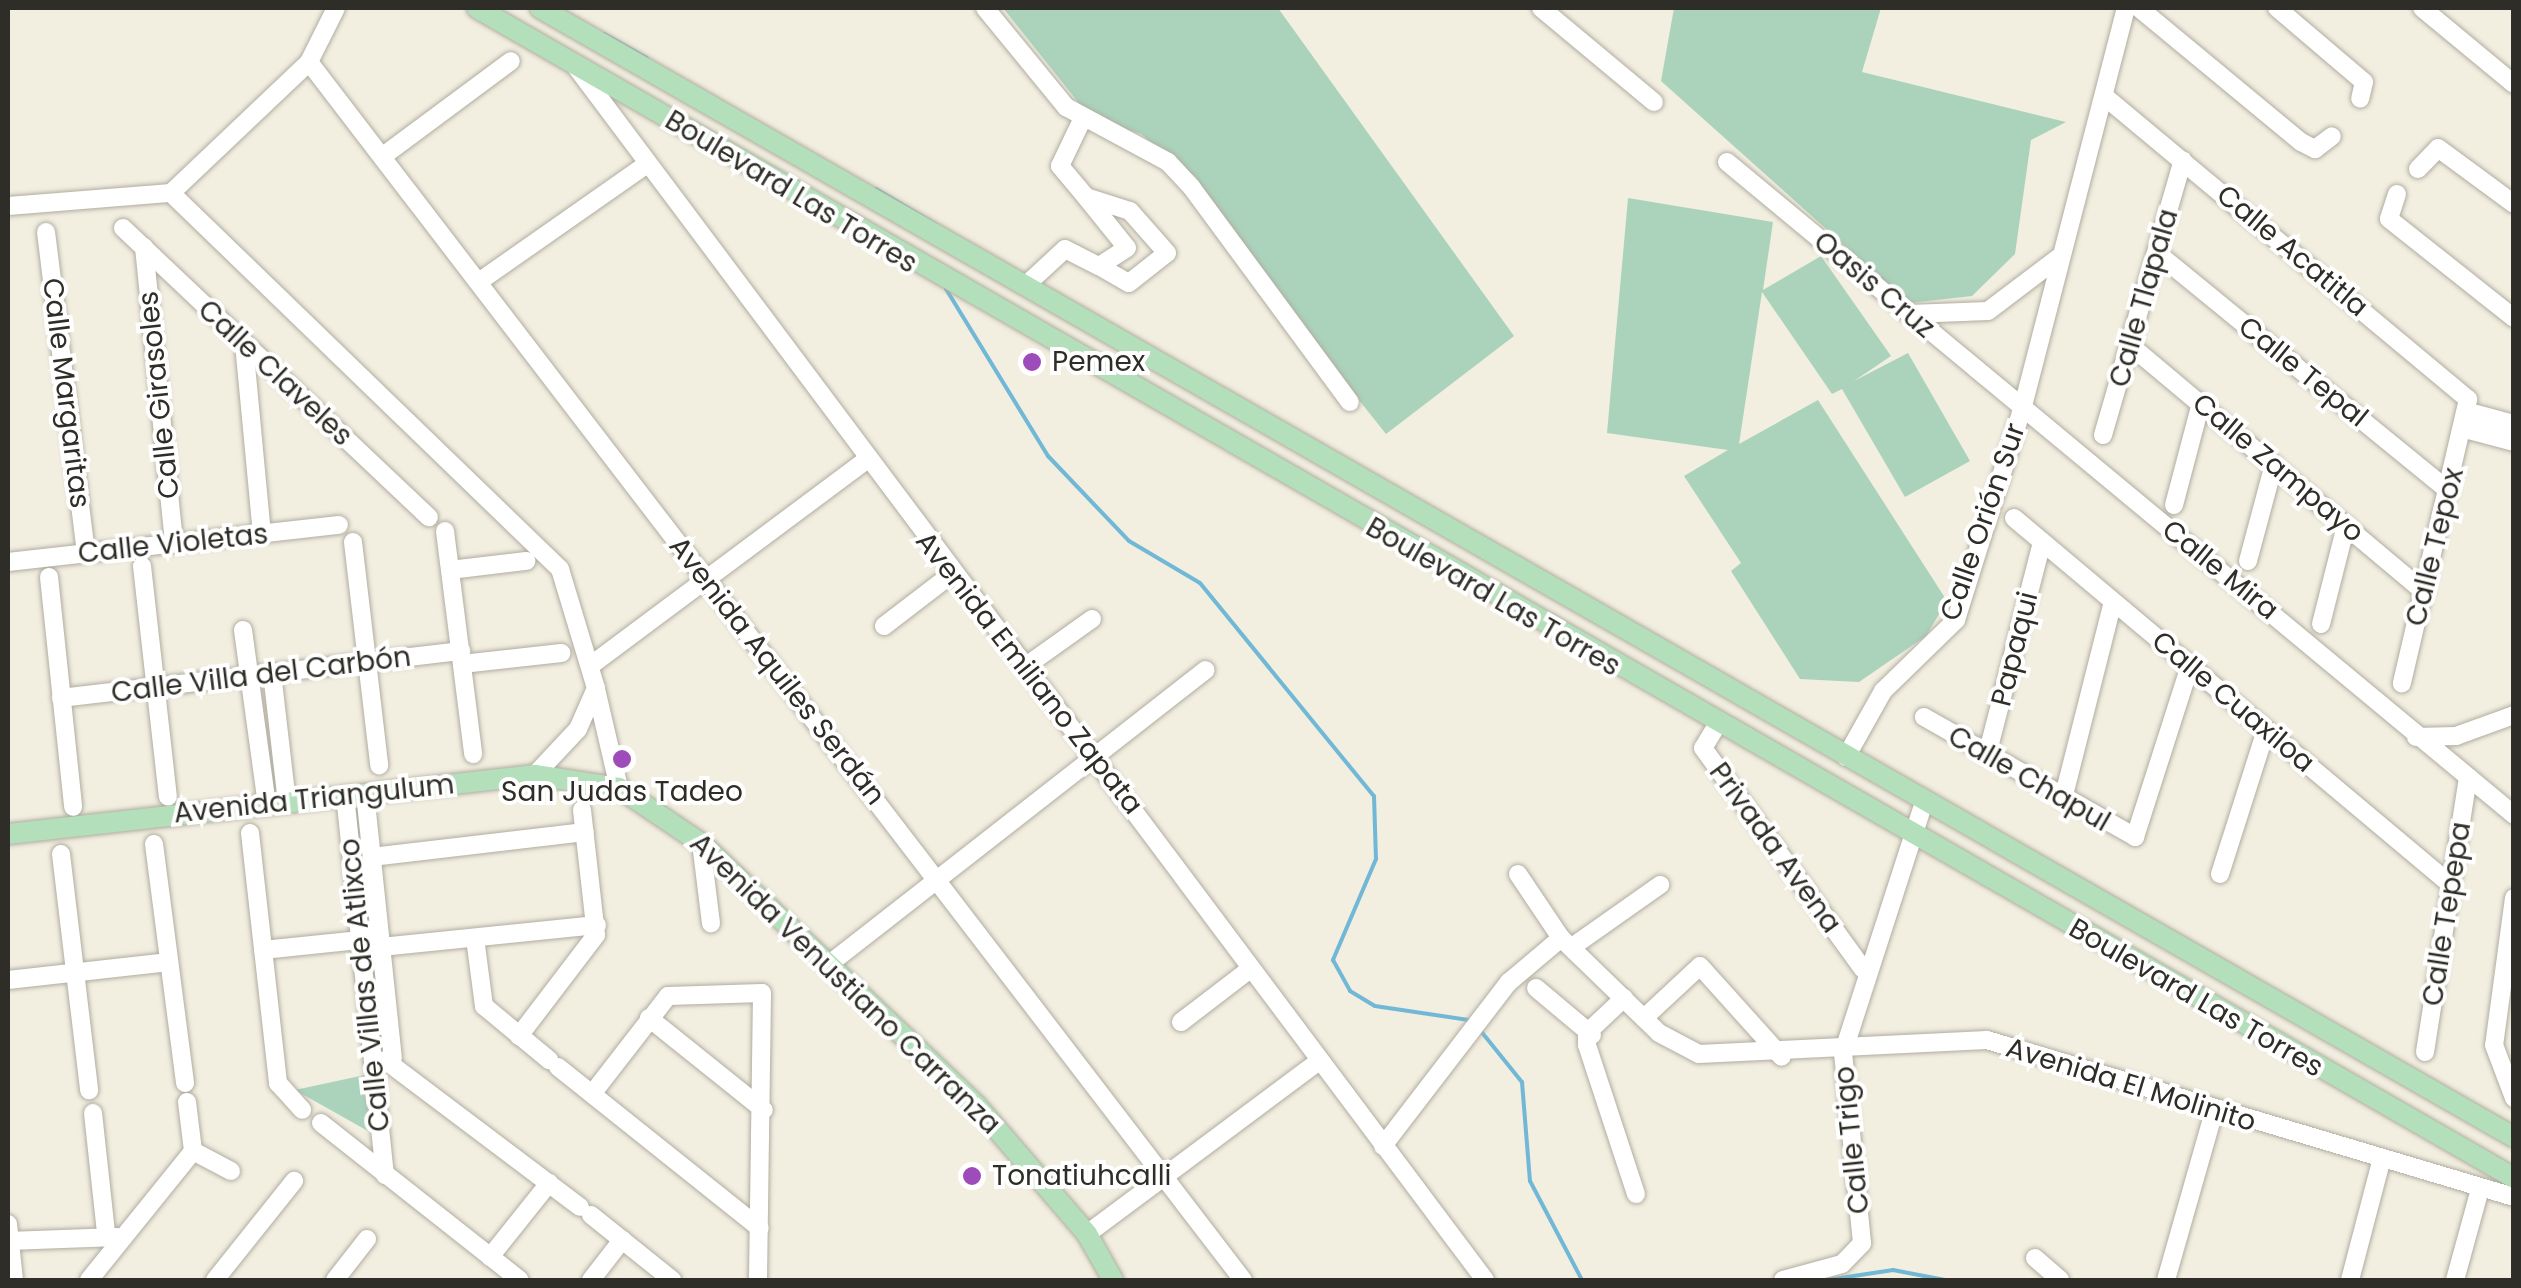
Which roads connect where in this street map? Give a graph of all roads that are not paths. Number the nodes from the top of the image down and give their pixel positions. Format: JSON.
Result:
{"nodes":[{"id":1,"x":336,"y":8,"type":"edge"},
{"id":2,"x":476,"y":8,"type":"edge"},
{"id":3,"x":540,"y":8,"type":"edge"},
{"id":4,"x":985,"y":8,"type":"edge"},
{"id":5,"x":1541,"y":8,"type":"edge"},
{"id":6,"x":2126,"y":8,"type":"edge"},
{"id":7,"x":2139,"y":8,"type":"edge"},
{"id":8,"x":2277,"y":8,"type":"edge"},
{"id":9,"x":2422,"y":8,"type":"edge"},
{"id":10,"x":511,"y":61,"type":"dead end"},
{"id":11,"x":309,"y":62,"type":"junction"},
{"id":12,"x":574,"y":64,"type":"junction"},
{"id":13,"x":2514,"y":84,"type":"edge"},
{"id":14,"x":2104,"y":96,"type":"junction"},
{"id":15,"x":2360,"y":99,"type":"dead end"},
{"id":16,"x":1654,"y":102,"type":"dead end"},
{"id":17,"x":1082,"y":120,"type":"junction"},
{"id":18,"x":2332,"y":136,"type":"dead end"},
{"id":19,"x":383,"y":156,"type":"junction"},
{"id":20,"x":2184,"y":160,"type":"junction"},
{"id":21,"x":1727,"y":162,"type":"dead end"},
{"id":22,"x":643,"y":167,"type":"junction"},
{"id":23,"x":2418,"y":169,"type":"dead end"},
{"id":24,"x":171,"y":193,"type":"junction"},
{"id":25,"x":2397,"y":194,"type":"dead end"},
{"id":26,"x":1086,"y":197,"type":"junction"},
{"id":27,"x":2514,"y":204,"type":"edge"},
{"id":28,"x":8,"y":206,"type":"edge"},
{"id":29,"x":123,"y":228,"type":"dead end"},
{"id":30,"x":46,"y":232,"type":"dead end"},
{"id":31,"x":144,"y":247,"type":"junction"},
{"id":32,"x":2157,"y":253,"type":"junction"},
{"id":33,"x":2062,"y":254,"type":"junction"},
{"id":34,"x":1099,"y":266,"type":"junction"},
{"id":35,"x":480,"y":281,"type":"junction"},
{"id":36,"x":1025,"y":286,"type":"junction"},
{"id":37,"x":1908,"y":314,"type":"junction"},
{"id":38,"x":2514,"y":318,"type":"edge"},
{"id":39,"x":244,"y":344,"type":"junction"},
{"id":40,"x":2132,"y":346,"type":"junction"},
{"id":41,"x":1350,"y":402,"type":"dead end"},
{"id":42,"x":2201,"y":404,"type":"junction"},
{"id":43,"x":2023,"y":406,"type":"junction"},
{"id":44,"x":2467,"y":420,"type":"junction"},
{"id":45,"x":2514,"y":424,"type":"edge"},
{"id":46,"x":2102,"y":435,"type":"dead end"},
{"id":47,"x":2514,"y":442,"type":"edge"},
{"id":48,"x":865,"y":461,"type":"junction"},
{"id":49,"x":2274,"y":464,"type":"junction"},
{"id":50,"x":2449,"y":491,"type":"junction"},
{"id":51,"x":2174,"y":504,"type":"dead end"},
{"id":52,"x":428,"y":518,"type":"dead end"},
{"id":53,"x":2014,"y":518,"type":"dead end"},
{"id":54,"x":338,"y":525,"type":"dead end"},
{"id":55,"x":2346,"y":525,"type":"junction"},
{"id":56,"x":446,"y":531,"type":"dead end"},
{"id":57,"x":262,"y":534,"type":"junction"},
{"id":58,"x":353,"y":542,"type":"dead end"},
{"id":59,"x":2042,"y":542,"type":"junction"},
{"id":60,"x":174,"y":544,"type":"junction"},
{"id":61,"x":86,"y":554,"type":"junction"},
{"id":62,"x":526,"y":561,"type":"dead end"},
{"id":63,"x":2248,"y":561,"type":"dead end"},
{"id":64,"x":8,"y":562,"type":"edge"},
{"id":65,"x":142,"y":566,"type":"dead end"},
{"id":66,"x":450,"y":570,"type":"junction"},
{"id":67,"x":954,"y":574,"type":"junction"},
{"id":68,"x":49,"y":577,"type":"dead end"},
{"id":69,"x":707,"y":581,"type":"junction"},
{"id":70,"x":2424,"y":592,"type":"junction"},
{"id":71,"x":2113,"y":602,"type":"junction"},
{"id":72,"x":1092,"y":619,"type":"dead end"},
{"id":73,"x":2321,"y":624,"type":"dead end"},
{"id":74,"x":884,"y":626,"type":"dead end"},
{"id":75,"x":243,"y":630,"type":"dead end"},
{"id":76,"x":562,"y":653,"type":"dead end"},
{"id":77,"x":461,"y":658,"type":"junction"},
{"id":78,"x":367,"y":662,"type":"junction"},
{"id":79,"x":594,"y":662,"type":"junction"},
{"id":80,"x":1026,"y":666,"type":"junction"},
{"id":81,"x":2190,"y":666,"type":"junction"},
{"id":82,"x":1206,"y":670,"type":"dead end"},
{"id":83,"x":272,"y":674,"type":"junction"},
{"id":84,"x":249,"y":676,"type":"junction"},
{"id":85,"x":2402,"y":683,"type":"dead end"},
{"id":86,"x":156,"y":687,"type":"junction"},
{"id":87,"x":596,"y":688,"type":"junction"},
{"id":88,"x":61,"y":698,"type":"junction"},
{"id":89,"x":2514,"y":715,"type":"edge"},
{"id":90,"x":1924,"y":717,"type":"dead end"},
{"id":91,"x":1718,"y":725,"type":"junction"},
{"id":92,"x":2266,"y":730,"type":"junction"},
{"id":93,"x":2416,"y":736,"type":"junction"},
{"id":94,"x":473,"y":754,"type":"dead end"},
{"id":95,"x":1988,"y":755,"type":"junction"},
{"id":96,"x":1096,"y":756,"type":"junction"},
{"id":97,"x":1846,"y":758,"type":"junction"},
{"id":98,"x":379,"y":764,"type":"dead end"},
{"id":99,"x":534,"y":775,"type":"junction"},
{"id":100,"x":2468,"y":776,"type":"junction"},
{"id":101,"x":619,"y":788,"type":"junction"},
{"id":102,"x":355,"y":794,"type":"junction"},
{"id":103,"x":168,"y":797,"type":"dead end"},
{"id":104,"x":2063,"y":799,"type":"junction"},
{"id":105,"x":1924,"y":802,"type":"junction"},
{"id":106,"x":277,"y":803,"type":"junction"},
{"id":107,"x":74,"y":807,"type":"dead end"},
{"id":108,"x":582,"y":810,"type":"dead end"},
{"id":109,"x":2514,"y":814,"type":"edge"},
{"id":110,"x":585,"y":832,"type":"junction"},
{"id":111,"x":250,"y":833,"type":"dead end"},
{"id":112,"x":8,"y":834,"type":"edge"},
{"id":113,"x":1915,"y":838,"type":"junction"},
{"id":114,"x":154,"y":844,"type":"dead end"},
{"id":115,"x":701,"y":844,"type":"junction"},
{"id":116,"x":61,"y":854,"type":"dead end"},
{"id":117,"x":372,"y":857,"type":"junction"},
{"id":118,"x":1518,"y":874,"type":"dead end"},
{"id":119,"x":2220,"y":874,"type":"dead end"},
{"id":120,"x":937,"y":879,"type":"junction"},
{"id":121,"x":2451,"y":885,"type":"junction"},
{"id":122,"x":1660,"y":886,"type":"dead end"},
{"id":123,"x":2514,"y":898,"type":"edge"},
{"id":124,"x":710,"y":923,"type":"dead end"},
{"id":125,"x":598,"y":925,"type":"junction"},
{"id":126,"x":475,"y":938,"type":"junction"},
{"id":127,"x":374,"y":941,"type":"junction"},
{"id":128,"x":1566,"y":943,"type":"junction"},
{"id":129,"x":263,"y":950,"type":"junction"},
{"id":130,"x":169,"y":962,"type":"junction"},
{"id":131,"x":828,"y":965,"type":"junction"},
{"id":132,"x":1250,"y":969,"type":"junction"},
{"id":133,"x":1863,"y":970,"type":"junction"},
{"id":134,"x":75,"y":973,"type":"junction"},
{"id":135,"x":8,"y":980,"type":"edge"},
{"id":136,"x":1536,"y":988,"type":"dead end"},
{"id":137,"x":1633,"y":1007,"type":"junction"},
{"id":138,"x":649,"y":1018,"type":"junction"},
{"id":139,"x":1181,"y":1022,"type":"dead end"},
{"id":140,"x":519,"y":1036,"type":"junction"},
{"id":141,"x":1588,"y":1038,"type":"junction"},
{"id":142,"x":2425,"y":1052,"type":"dead end"},
{"id":143,"x":1843,"y":1053,"type":"junction"},
{"id":144,"x":1782,"y":1057,"type":"junction"},
{"id":145,"x":384,"y":1060,"type":"junction"},
{"id":146,"x":1318,"y":1062,"type":"junction"},
{"id":147,"x":89,"y":1090,"type":"dead end"},
{"id":148,"x":592,"y":1094,"type":"junction"},
{"id":149,"x":2514,"y":1098,"type":"edge"},
{"id":150,"x":302,"y":1110,"type":"dead end"},
{"id":151,"x":764,"y":1110,"type":"junction"},
{"id":152,"x":2214,"y":1112,"type":"junction"},
{"id":153,"x":93,"y":1113,"type":"dead end"},
{"id":154,"x":321,"y":1123,"type":"dead end"},
{"id":155,"x":2514,"y":1137,"type":"edge"},
{"id":156,"x":1382,"y":1146,"type":"junction"},
{"id":157,"x":194,"y":1151,"type":"junction"},
{"id":158,"x":2381,"y":1162,"type":"junction"},
{"id":159,"x":230,"y":1171,"type":"dead end"},
{"id":160,"x":385,"y":1175,"type":"junction"},
{"id":161,"x":2514,"y":1178,"type":"edge"},
{"id":162,"x":1167,"y":1179,"type":"junction"},
{"id":163,"x":294,"y":1181,"type":"dead end"},
{"id":164,"x":550,"y":1183,"type":"junction"},
{"id":165,"x":2479,"y":1193,"type":"junction"},
{"id":166,"x":1636,"y":1194,"type":"dead end"},
{"id":167,"x":2514,"y":1197,"type":"edge"},
{"id":168,"x":760,"y":1228,"type":"junction"},
{"id":169,"x":1088,"y":1234,"type":"junction"},
{"id":170,"x":8,"y":1235,"type":"edge"},
{"id":171,"x":114,"y":1236,"type":"junction"},
{"id":172,"x":368,"y":1238,"type":"dead end"},
{"id":173,"x":622,"y":1240,"type":"junction"},
{"id":174,"x":490,"y":1257,"type":"junction"},
{"id":175,"x":2036,"y":1258,"type":"dead end"},
{"id":176,"x":1112,"y":1279,"type":"edge"},
{"id":177,"x":14,"y":1280,"type":"edge"},
{"id":178,"x":89,"y":1280,"type":"edge"},
{"id":179,"x":215,"y":1280,"type":"edge"},
{"id":180,"x":335,"y":1280,"type":"edge"},
{"id":181,"x":520,"y":1280,"type":"edge"},
{"id":182,"x":591,"y":1280,"type":"edge"},
{"id":183,"x":672,"y":1280,"type":"edge"},
{"id":184,"x":758,"y":1280,"type":"edge"},
{"id":185,"x":1243,"y":1280,"type":"edge"},
{"id":186,"x":1485,"y":1280,"type":"edge"},
{"id":187,"x":1782,"y":1280,"type":"edge"},
{"id":188,"x":2060,"y":1280,"type":"edge"},
{"id":189,"x":2166,"y":1280,"type":"edge"},
{"id":190,"x":2350,"y":1280,"type":"edge"},
{"id":191,"x":2455,"y":1280,"type":"edge"}],
"edges":[{"from":1,"to":11,"type":"street"},
{"from":2,"to":12,"type":"main road","name":"Boulevard Las Torres"},
{"from":3,"to":36,"type":"main road","name":"Boulevard Las Torres"},
{"from":4,"to":17,"type":"street"},
{"from":5,"to":16,"type":"street"},
{"from":6,"to":14,"type":"street","name":"Calle Orión Sur"},
{"from":7,"to":18,"type":"street"},
{"from":8,"to":15,"type":"street"},
{"from":9,"to":13,"type":"street"},
{"from":10,"to":19,"type":"street"},
{"from":11,"to":19,"type":"street","name":"Avenida Aquiles Serdán"},
{"from":11,"to":24,"type":"street"},
{"from":12,"to":22,"type":"street","name":"Avenida Emiliano Zapata"},
{"from":12,"to":91,"type":"main road","name":"Boulevard Las Torres"},
{"from":14,"to":20,"type":"street","name":"Calle Acatitla"},
{"from":14,"to":33,"type":"street","name":"Calle Orión Sur"},
{"from":17,"to":26,"type":"street"},
{"from":17,"to":41,"type":"street"},
{"from":19,"to":35,"type":"street","name":"Avenida Aquiles Serdán"},
{"from":20,"to":32,"type":"street","name":"Calle Tlapala"},
{"from":20,"to":44,"type":"street","name":"Calle Acatitla"},
{"from":21,"to":37,"type":"street","name":"Oasis Cruz"},
{"from":22,"to":35,"type":"street"},
{"from":22,"to":48,"type":"street","name":"Avenida Emiliano Zapata"},
{"from":23,"to":27,"type":"street"},
{"from":24,"to":28,"type":"street"},
{"from":24,"to":79,"type":"street"},
{"from":25,"to":38,"type":"street"},
{"from":26,"to":34,"type":"street"},
{"from":26,"to":34,"type":"street"},
{"from":29,"to":31,"type":"street","name":"Calle Claveles"},
{"from":30,"to":61,"type":"street","name":"Calle Margaritas"},
{"from":31,"to":39,"type":"street","name":"Calle Claveles"},
{"from":31,"to":60,"type":"street","name":"Calle Girasoles"},
{"from":32,"to":40,"type":"street","name":"Calle Tlapala"},
{"from":32,"to":50,"type":"street","name":"Calle Tepal"},
{"from":33,"to":37,"type":"street"},
{"from":33,"to":43,"type":"street","name":"Calle Orión Sur"},
{"from":34,"to":36,"type":"street"},
{"from":35,"to":69,"type":"street","name":"Avenida Aquiles Serdán"},
{"from":36,"to":97,"type":"main road","name":"Boulevard Las Torres"},
{"from":37,"to":43,"type":"street","name":"Oasis Cruz"},
{"from":39,"to":52,"type":"street","name":"Calle Claveles"},
{"from":39,"to":57,"type":"street"},
{"from":40,"to":42,"type":"street","name":"Calle Zampayo"},
{"from":40,"to":46,"type":"street","name":"Calle Tlapala"},
{"from":42,"to":49,"type":"street","name":"Calle Zampayo"},
{"from":42,"to":51,"type":"street"},
{"from":43,"to":93,"type":"street","name":"Calle Mira"},
{"from":43,"to":97,"type":"street","name":"Calle Orión Sur"},
{"from":44,"to":45,"type":"street"},
{"from":44,"to":47,"type":"street"},
{"from":44,"to":50,"type":"street","name":"Calle Tepox"},
{"from":48,"to":67,"type":"street","name":"Avenida Emiliano Zapata"},
{"from":48,"to":69,"type":"street"},
{"from":49,"to":55,"type":"street","name":"Calle Zampayo"},
{"from":49,"to":63,"type":"street"},
{"from":50,"to":70,"type":"street","name":"Calle Tepox"},
{"from":53,"to":59,"type":"street","name":"Calle Cuaxiloa"},
{"from":54,"to":57,"type":"street","name":"Calle Violetas"},
{"from":55,"to":70,"type":"street","name":"Calle Zampayo"},
{"from":55,"to":73,"type":"street"},
{"from":56,"to":66,"type":"street"},
{"from":57,"to":60,"type":"street","name":"Calle Violetas"},
{"from":58,"to":78,"type":"street"},
{"from":59,"to":71,"type":"street","name":"Calle Cuaxiloa"},
{"from":59,"to":95,"type":"street","name":"Papaqui"},
{"from":60,"to":61,"type":"street","name":"Calle Violetas"},
{"from":61,"to":64,"type":"street","name":"Calle Violetas"},
{"from":62,"to":66,"type":"street"},
{"from":65,"to":86,"type":"street"},
{"from":66,"to":77,"type":"street"},
{"from":67,"to":74,"type":"street"},
{"from":67,"to":80,"type":"street","name":"Avenida Emiliano Zapata"},
{"from":68,"to":88,"type":"street"},
{"from":69,"to":79,"type":"street"},
{"from":69,"to":120,"type":"street","name":"Avenida Aquiles Serdán"},
{"from":70,"to":85,"type":"street","name":"Calle Tepox"},
{"from":71,"to":81,"type":"street","name":"Calle Cuaxiloa"},
{"from":71,"to":104,"type":"street"},
{"from":72,"to":80,"type":"street"},
{"from":75,"to":84,"type":"street"},
{"from":76,"to":77,"type":"street","name":"Calle Villa del Carbón"},
{"from":77,"to":78,"type":"street","name":"Calle Villa del Carbón"},
{"from":77,"to":94,"type":"street"},
{"from":78,"to":83,"type":"street","name":"Calle Villa del Carbón"},
{"from":78,"to":98,"type":"street"},
{"from":79,"to":87,"type":"street"},
{"from":80,"to":96,"type":"street","name":"Avenida Emiliano Zapata"},
{"from":81,"to":92,"type":"street","name":"Calle Cuaxiloa"},
{"from":81,"to":104,"type":"street","name":"Calle Chapul"},
{"from":82,"to":96,"type":"street"},
{"from":83,"to":84,"type":"street","name":"Calle Villa del Carbón"},
{"from":83,"to":106,"type":"street"},
{"from":84,"to":86,"type":"street","name":"Calle Villa del Carbón"},
{"from":84,"to":106,"type":"street"},
{"from":86,"to":88,"type":"street","name":"Calle Villa del Carbón"},
{"from":86,"to":103,"type":"street"},
{"from":87,"to":99,"type":"street"},
{"from":87,"to":101,"type":"street"},
{"from":88,"to":107,"type":"street"},
{"from":89,"to":93,"type":"street"},
{"from":90,"to":95,"type":"street","name":"Calle Chapul"},
{"from":91,"to":113,"type":"main road","name":"Boulevard Las Torres"},
{"from":91,"to":133,"type":"street","name":"Privada Avena"},
{"from":92,"to":119,"type":"street"},
{"from":92,"to":121,"type":"street","name":"Calle Cuaxiloa"},
{"from":93,"to":100,"type":"street","name":"Calle Mira"},
{"from":95,"to":104,"type":"street","name":"Calle Chapul"},
{"from":96,"to":120,"type":"street"},
{"from":96,"to":132,"type":"street","name":"Avenida Emiliano Zapata"},
{"from":97,"to":105,"type":"main road","name":"Boulevard Las Torres"},
{"from":99,"to":101,"type":"main road","name":"Avenida Triangulum"},
{"from":99,"to":102,"type":"main road","name":"Avenida Triangulum"},
{"from":100,"to":109,"type":"street","name":"Calle Mira"},
{"from":100,"to":121,"type":"street","name":"Calle Tepepa"},
{"from":101,"to":115,"type":"main road","name":"Avenida Venustiano Carranza"},
{"from":102,"to":106,"type":"main road","name":"Avenida Triangulum"},
{"from":102,"to":117,"type":"street","name":"Calle Villas de Atlixco"},
{"from":102,"to":127,"type":"street","name":"Calle Villas de Atlixco"},
{"from":105,"to":113,"type":"street","name":"Calle Trigo"},
{"from":105,"to":155,"type":"main road","name":"Boulevard Las Torres"},
{"from":106,"to":112,"type":"main road","name":"Avenida Triangulum"},
{"from":108,"to":110,"type":"street"},
{"from":110,"to":117,"type":"street"},
{"from":110,"to":125,"type":"street"},
{"from":111,"to":129,"type":"street"},
{"from":113,"to":133,"type":"street","name":"Calle Trigo"},
{"from":113,"to":161,"type":"main road","name":"Boulevard Las Torres"},
{"from":114,"to":130,"type":"street"},
{"from":115,"to":124,"type":"street"},
{"from":115,"to":131,"type":"main road","name":"Avenida Venustiano Carranza"},
{"from":116,"to":134,"type":"street"},
{"from":117,"to":127,"type":"street","name":"Calle Villas de Atlixco"},
{"from":118,"to":128,"type":"street","name":"Avenida El Molinito"},
{"from":120,"to":131,"type":"street"},
{"from":120,"to":162,"type":"street","name":"Avenida Aquiles Serdán"},
{"from":121,"to":142,"type":"street","name":"Calle Tepepa"},
{"from":122,"to":128,"type":"street"},
{"from":123,"to":149,"type":"street"},
{"from":125,"to":126,"type":"street"},
{"from":125,"to":140,"type":"street"},
{"from":126,"to":127,"type":"street"},
{"from":126,"to":140,"type":"street"},
{"from":127,"to":129,"type":"street"},
{"from":127,"to":145,"type":"street","name":"Calle Villas de Atlixco"},
{"from":128,"to":137,"type":"street","name":"Avenida El Molinito"},
{"from":128,"to":156,"type":"street"},
{"from":129,"to":150,"type":"street"},
{"from":130,"to":134,"type":"street"},
{"from":130,"to":157,"type":"street"},
{"from":131,"to":169,"type":"main road","name":"Avenida Venustiano Carranza"},
{"from":132,"to":139,"type":"street"},
{"from":132,"to":146,"type":"street","name":"Avenida Emiliano Zapata"},
{"from":133,"to":143,"type":"street","name":"Calle Trigo"},
{"from":134,"to":135,"type":"street"},
{"from":134,"to":147,"type":"street"},
{"from":136,"to":141,"type":"street"},
{"from":137,"to":141,"type":"street"},
{"from":137,"to":144,"type":"street","name":"Avenida El Molinito"},
{"from":137,"to":144,"type":"street"},
{"from":138,"to":148,"type":"street"},
{"from":138,"to":151,"type":"street"},
{"from":138,"to":151,"type":"street"},
{"from":140,"to":148,"type":"street"},
{"from":141,"to":166,"type":"street"},
{"from":143,"to":144,"type":"street","name":"Avenida El Molinito"},
{"from":143,"to":152,"type":"street","name":"Avenida El Molinito"},
{"from":143,"to":187,"type":"street","name":"Calle Trigo"},
{"from":145,"to":160,"type":"street","name":"Calle Villas de Atlixco"},
{"from":145,"to":164,"type":"street"},
{"from":146,"to":156,"type":"street","name":"Avenida Emiliano Zapata"},
{"from":146,"to":162,"type":"street"},
{"from":148,"to":168,"type":"street"},
{"from":151,"to":168,"type":"street"},
{"from":152,"to":158,"type":"street","name":"Avenida El Molinito"},
{"from":152,"to":189,"type":"street"},
{"from":153,"to":171,"type":"street"},
{"from":154,"to":160,"type":"street"},
{"from":156,"to":186,"type":"street","name":"Avenida Emiliano Zapata"},
{"from":157,"to":159,"type":"street"},
{"from":157,"to":171,"type":"street"},
{"from":158,"to":165,"type":"street","name":"Avenida El Molinito"},
{"from":158,"to":190,"type":"street"},
{"from":160,"to":174,"type":"street"},
{"from":162,"to":169,"type":"street"},
{"from":162,"to":185,"type":"street","name":"Avenida Aquiles Serdán"},
{"from":163,"to":179,"type":"street"},
{"from":164,"to":173,"type":"street"},
{"from":164,"to":174,"type":"street"},
{"from":165,"to":167,"type":"street","name":"Avenida El Molinito"},
{"from":165,"to":191,"type":"street"},
{"from":168,"to":184,"type":"street"},
{"from":169,"to":176,"type":"main road","name":"Avenida Venustiano Carranza"},
{"from":170,"to":171,"type":"street"},
{"from":170,"to":177,"type":"street"},
{"from":171,"to":178,"type":"street"},
{"from":172,"to":180,"type":"street"},
{"from":173,"to":182,"type":"street"},
{"from":173,"to":183,"type":"street"},
{"from":174,"to":181,"type":"street"},
{"from":175,"to":188,"type":"street"}]}
